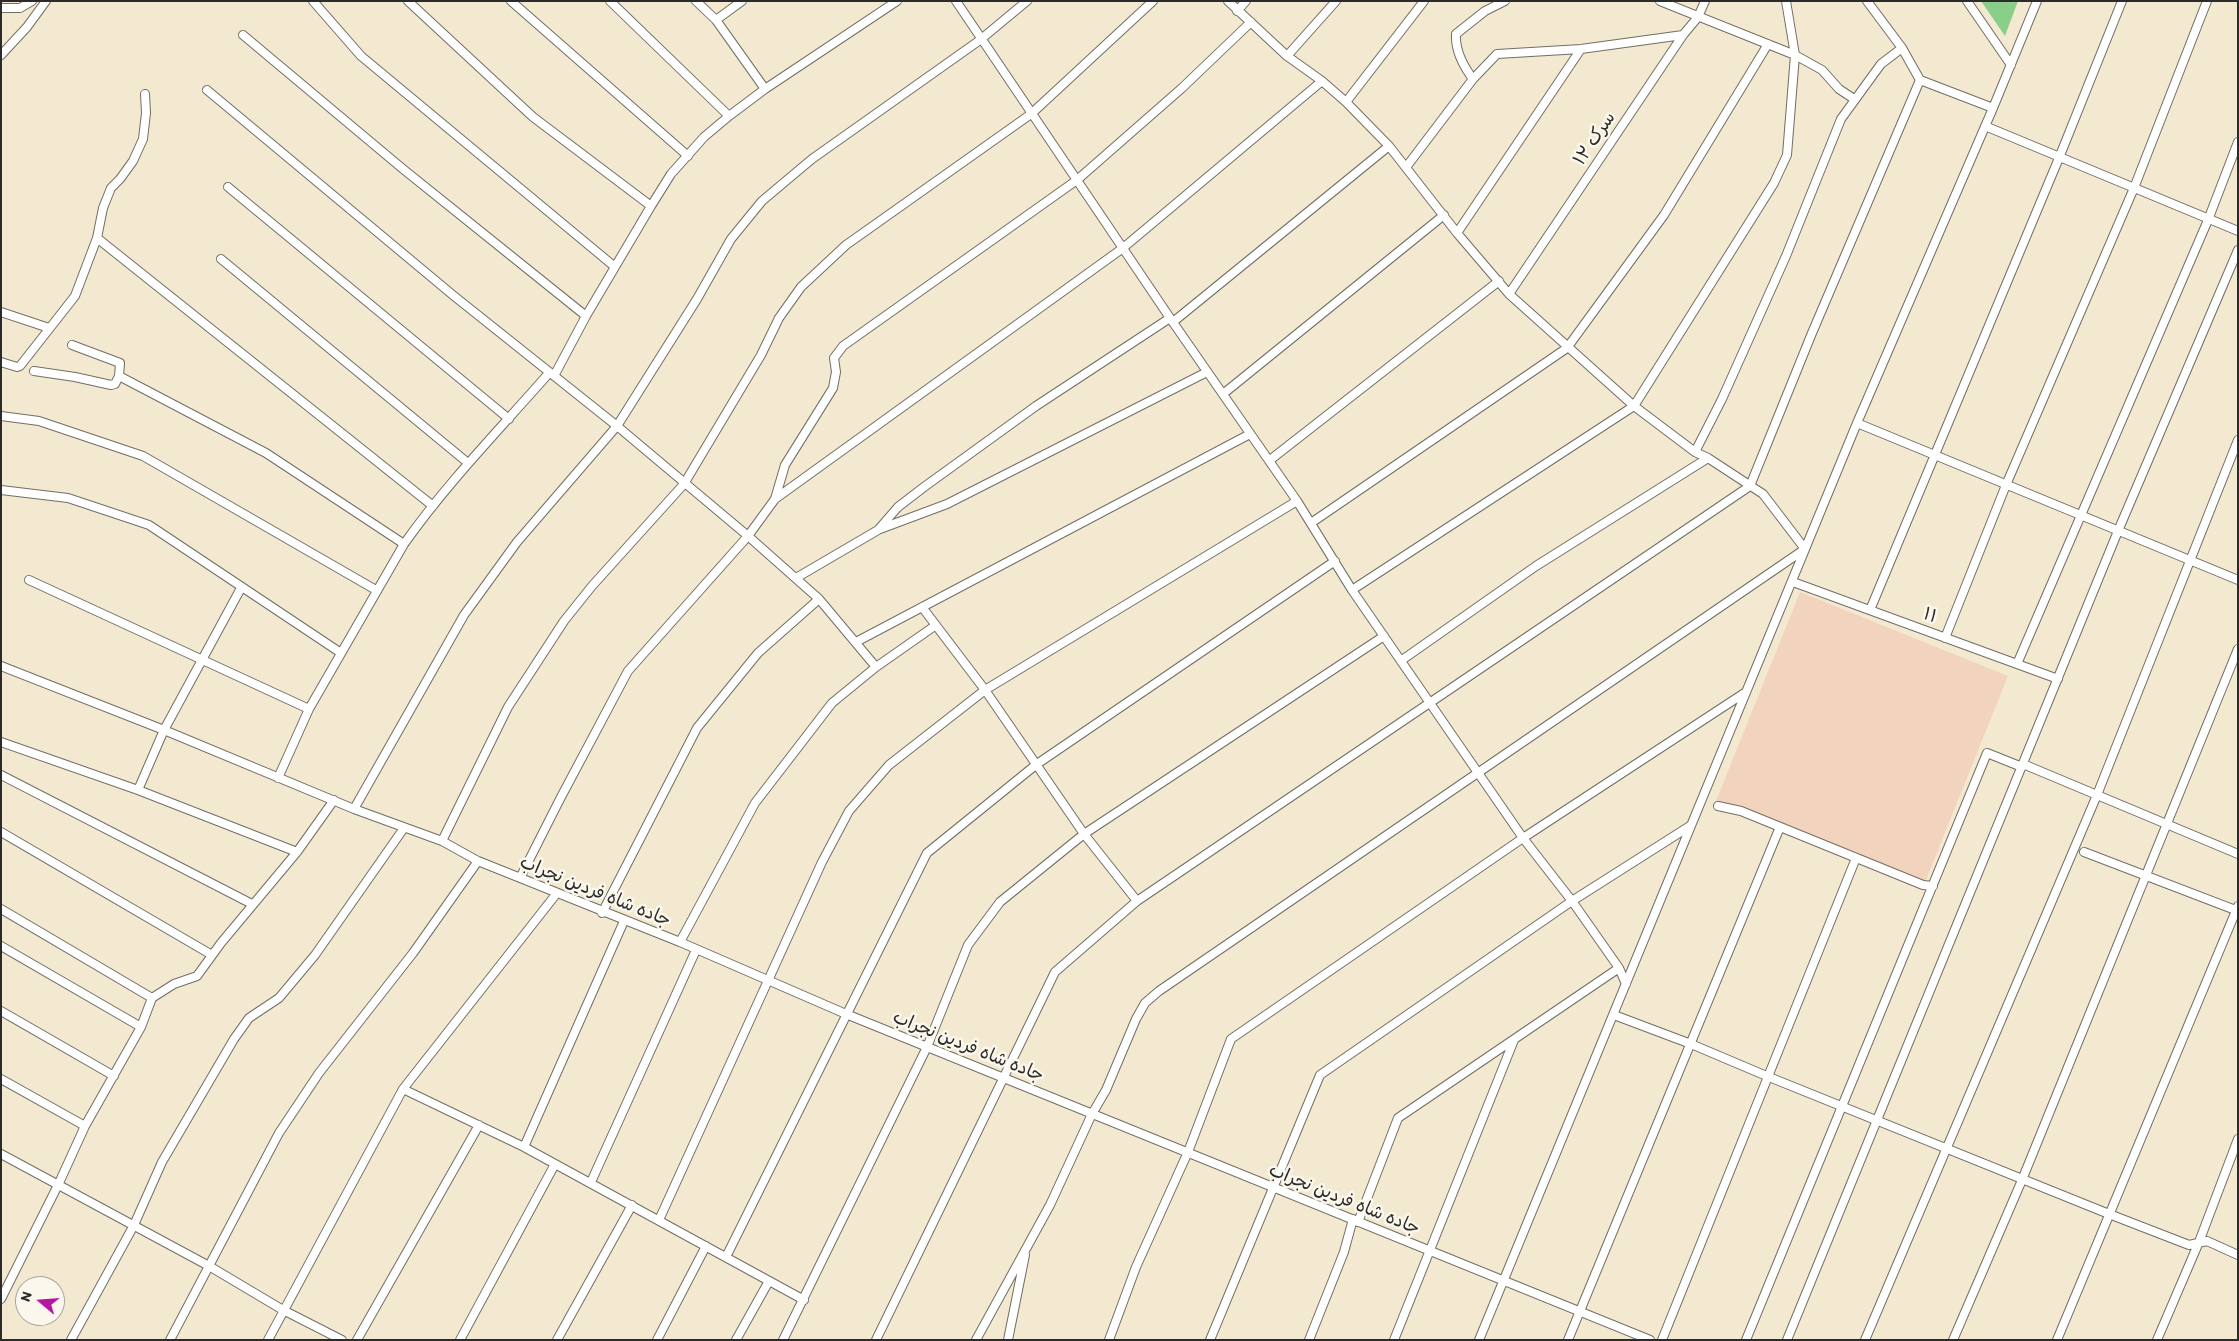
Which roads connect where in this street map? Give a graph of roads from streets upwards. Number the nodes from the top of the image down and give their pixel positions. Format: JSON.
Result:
{"nodes":[{"id":1,"x":32,"y":1,"type":"edge"},
{"id":2,"x":46,"y":1,"type":"edge"},
{"id":3,"x":313,"y":1,"type":"edge"},
{"id":4,"x":408,"y":1,"type":"edge"},
{"id":5,"x":511,"y":1,"type":"edge"},
{"id":6,"x":610,"y":1,"type":"edge"},
{"id":7,"x":696,"y":1,"type":"edge"},
{"id":8,"x":742,"y":1,"type":"edge"},
{"id":9,"x":897,"y":1,"type":"edge"},
{"id":10,"x":956,"y":1,"type":"edge"},
{"id":11,"x":1027,"y":1,"type":"edge"},
{"id":12,"x":1153,"y":1,"type":"edge"},
{"id":13,"x":1228,"y":1,"type":"edge"},
{"id":14,"x":1246,"y":1,"type":"edge"},
{"id":15,"x":1336,"y":1,"type":"edge"},
{"id":16,"x":1424,"y":1,"type":"edge"},
{"id":17,"x":1505,"y":1,"type":"edge"},
{"id":18,"x":1660,"y":1,"type":"edge"},
{"id":19,"x":1705,"y":1,"type":"edge"},
{"id":20,"x":1786,"y":1,"type":"edge"},
{"id":21,"x":1867,"y":1,"type":"edge"},
{"id":22,"x":1967,"y":1,"type":"edge"},
{"id":23,"x":2037,"y":1,"type":"edge"},
{"id":24,"x":2122,"y":1,"type":"edge"},
{"id":25,"x":2207,"y":1,"type":"edge"},
{"id":26,"x":1,"y":8,"type":"edge"},
{"id":27,"x":1236,"y":11,"type":"junction"},
{"id":28,"x":1698,"y":17,"type":"junction"},
{"id":29,"x":716,"y":20,"type":"junction"},
{"id":30,"x":1251,"y":22,"type":"junction"},
{"id":31,"x":243,"y":35,"type":"dead end"},
{"id":32,"x":1683,"y":35,"type":"junction"},
{"id":33,"x":980,"y":40,"type":"junction"},
{"id":34,"x":1768,"y":44,"type":"junction"},
{"id":35,"x":1902,"y":48,"type":"junction"},
{"id":36,"x":1581,"y":49,"type":"junction"},
{"id":37,"x":1,"y":55,"type":"edge"},
{"id":38,"x":1795,"y":55,"type":"junction"},
{"id":39,"x":1287,"y":56,"type":"junction"},
{"id":40,"x":2011,"y":65,"type":"junction"},
{"id":41,"x":1473,"y":79,"type":"junction"},
{"id":42,"x":1920,"y":80,"type":"junction"},
{"id":43,"x":1322,"y":81,"type":"junction"},
{"id":44,"x":765,"y":89,"type":"junction"},
{"id":45,"x":207,"y":90,"type":"dead end"},
{"id":46,"x":145,"y":94,"type":"dead end"},
{"id":47,"x":1854,"y":99,"type":"junction"},
{"id":48,"x":1346,"y":102,"type":"junction"},
{"id":49,"x":1993,"y":108,"type":"junction"},
{"id":50,"x":1031,"y":114,"type":"junction"},
{"id":51,"x":729,"y":116,"type":"junction"},
{"id":52,"x":1985,"y":126,"type":"junction"},
{"id":53,"x":2238,"y":142,"type":"edge"},
{"id":54,"x":1389,"y":146,"type":"junction"},
{"id":55,"x":688,"y":156,"type":"junction"},
{"id":56,"x":2059,"y":158,"type":"junction"},
{"id":57,"x":1407,"y":166,"type":"junction"},
{"id":58,"x":1077,"y":180,"type":"junction"},
{"id":59,"x":228,"y":187,"type":"dead end"},
{"id":60,"x":2134,"y":188,"type":"junction"},
{"id":61,"x":651,"y":206,"type":"junction"},
{"id":62,"x":1444,"y":215,"type":"junction"},
{"id":63,"x":2208,"y":220,"type":"junction"},
{"id":64,"x":2238,"y":231,"type":"edge"},
{"id":65,"x":1457,"y":233,"type":"junction"},
{"id":66,"x":97,"y":238,"type":"junction"},
{"id":67,"x":1123,"y":248,"type":"junction"},
{"id":68,"x":2238,"y":250,"type":"edge"},
{"id":69,"x":220,"y":259,"type":"dead end"},
{"id":70,"x":615,"y":267,"type":"junction"},
{"id":71,"x":1499,"y":281,"type":"junction"},
{"id":72,"x":1509,"y":294,"type":"junction"},
{"id":73,"x":1,"y":312,"type":"edge"},
{"id":74,"x":586,"y":316,"type":"junction"},
{"id":75,"x":1172,"y":320,"type":"junction"},
{"id":76,"x":49,"y":328,"type":"junction"},
{"id":77,"x":72,"y":345,"type":"dead end"},
{"id":78,"x":1567,"y":348,"type":"junction"},
{"id":79,"x":1,"y":362,"type":"edge"},
{"id":80,"x":34,"y":371,"type":"dead end"},
{"id":81,"x":1207,"y":372,"type":"junction"},
{"id":82,"x":551,"y":375,"type":"junction"},
{"id":83,"x":119,"y":376,"type":"junction"},
{"id":84,"x":1223,"y":394,"type":"junction"},
{"id":85,"x":1634,"y":406,"type":"junction"},
{"id":86,"x":1,"y":416,"type":"edge"},
{"id":87,"x":509,"y":419,"type":"junction"},
{"id":88,"x":1857,"y":423,"type":"junction"},
{"id":89,"x":617,"y":426,"type":"junction"},
{"id":90,"x":1250,"y":434,"type":"junction"},
{"id":91,"x":2238,"y":440,"type":"edge"},
{"id":92,"x":1695,"y":452,"type":"junction"},
{"id":93,"x":1934,"y":455,"type":"junction"},
{"id":94,"x":1708,"y":458,"type":"junction"},
{"id":95,"x":1270,"y":460,"type":"junction"},
{"id":96,"x":468,"y":463,"type":"junction"},
{"id":97,"x":684,"y":484,"type":"junction"},
{"id":98,"x":2006,"y":485,"type":"junction"},
{"id":99,"x":1750,"y":486,"type":"junction"},
{"id":100,"x":1,"y":490,"type":"edge"},
{"id":101,"x":775,"y":499,"type":"junction"},
{"id":102,"x":1297,"y":501,"type":"junction"},
{"id":103,"x":432,"y":506,"type":"junction"},
{"id":104,"x":2080,"y":515,"type":"junction"},
{"id":105,"x":1311,"y":523,"type":"junction"},
{"id":106,"x":878,"y":530,"type":"junction"},
{"id":107,"x":2118,"y":531,"type":"junction"},
{"id":108,"x":748,"y":536,"type":"junction"},
{"id":109,"x":404,"y":544,"type":"junction"},
{"id":110,"x":1805,"y":549,"type":"junction"},
{"id":111,"x":2189,"y":560,"type":"junction"},
{"id":112,"x":1335,"y":561,"type":"junction"},
{"id":113,"x":796,"y":578,"type":"junction"},
{"id":114,"x":29,"y":580,"type":"dead end"},
{"id":115,"x":2238,"y":580,"type":"edge"},
{"id":116,"x":1792,"y":582,"type":"junction"},
{"id":117,"x":241,"y":588,"type":"junction"},
{"id":118,"x":376,"y":590,"type":"junction"},
{"id":119,"x":1352,"y":590,"type":"junction"},
{"id":120,"x":819,"y":600,"type":"junction"},
{"id":121,"x":922,"y":607,"type":"junction"},
{"id":122,"x":1870,"y":610,"type":"junction"},
{"id":123,"x":936,"y":625,"type":"junction"},
{"id":124,"x":1384,"y":636,"type":"junction"},
{"id":125,"x":1945,"y":638,"type":"junction"},
{"id":126,"x":856,"y":642,"type":"junction"},
{"id":127,"x":2238,"y":649,"type":"edge"},
{"id":128,"x":341,"y":653,"type":"junction"},
{"id":129,"x":203,"y":659,"type":"junction"},
{"id":130,"x":1402,"y":660,"type":"junction"},
{"id":131,"x":2017,"y":664,"type":"junction"},
{"id":132,"x":1,"y":666,"type":"edge"},
{"id":133,"x":876,"y":667,"type":"junction"},
{"id":134,"x":2058,"y":679,"type":"junction"},
{"id":135,"x":985,"y":690,"type":"junction"},
{"id":136,"x":1746,"y":691,"type":"junction"},
{"id":137,"x":1430,"y":703,"type":"junction"},
{"id":138,"x":309,"y":709,"type":"junction"},
{"id":139,"x":164,"y":730,"type":"junction"},
{"id":140,"x":1,"y":742,"type":"edge"},
{"id":141,"x":1037,"y":764,"type":"junction"},
{"id":142,"x":2023,"y":765,"type":"junction"},
{"id":143,"x":1477,"y":773,"type":"junction"},
{"id":144,"x":1,"y":775,"type":"edge"},
{"id":145,"x":278,"y":778,"type":"junction"},
{"id":146,"x":138,"y":790,"type":"junction"},
{"id":147,"x":2097,"y":794,"type":"junction"},
{"id":148,"x":334,"y":800,"type":"junction"},
{"id":149,"x":1718,"y":806,"type":"dead end"},
{"id":150,"x":354,"y":809,"type":"junction"},
{"id":151,"x":2167,"y":824,"type":"junction"},
{"id":152,"x":1690,"y":826,"type":"junction"},
{"id":153,"x":1780,"y":826,"type":"junction"},
{"id":154,"x":404,"y":828,"type":"junction"},
{"id":155,"x":1,"y":832,"type":"edge"},
{"id":156,"x":1084,"y":834,"type":"junction"},
{"id":157,"x":1523,"y":838,"type":"junction"},
{"id":158,"x":442,"y":842,"type":"junction"},
{"id":159,"x":297,"y":852,"type":"junction"},
{"id":160,"x":2084,"y":852,"type":"dead end"},
{"id":161,"x":2238,"y":854,"type":"edge"},
{"id":162,"x":1856,"y":858,"type":"junction"},
{"id":163,"x":478,"y":861,"type":"junction"},
{"id":164,"x":2144,"y":875,"type":"junction"},
{"id":165,"x":520,"y":878,"type":"junction"},
{"id":166,"x":1933,"y":886,"type":"junction"},
{"id":167,"x":557,"y":893,"type":"junction"},
{"id":168,"x":1137,"y":901,"type":"junction"},
{"id":169,"x":1572,"y":901,"type":"junction"},
{"id":170,"x":252,"y":904,"type":"junction"},
{"id":171,"x":1,"y":909,"type":"edge"},
{"id":172,"x":2237,"y":909,"type":"edge"},
{"id":173,"x":602,"y":913,"type":"junction"},
{"id":174,"x":624,"y":921,"type":"junction"},
{"id":175,"x":680,"y":942,"type":"junction"},
{"id":176,"x":1,"y":946,"type":"edge"},
{"id":177,"x":696,"y":950,"type":"junction"},
{"id":178,"x":212,"y":955,"type":"junction"},
{"id":179,"x":1619,"y":968,"type":"junction"},
{"id":180,"x":768,"y":980,"type":"junction"},
{"id":181,"x":1626,"y":984,"type":"junction"},
{"id":182,"x":152,"y":998,"type":"junction"},
{"id":183,"x":1,"y":1011,"type":"edge"},
{"id":184,"x":846,"y":1014,"type":"junction"},
{"id":185,"x":1614,"y":1015,"type":"junction"},
{"id":186,"x":142,"y":1027,"type":"junction"},
{"id":187,"x":1514,"y":1040,"type":"junction"},
{"id":188,"x":1691,"y":1044,"type":"junction"},
{"id":189,"x":927,"y":1047,"type":"junction"},
{"id":190,"x":114,"y":1076,"type":"junction"},
{"id":191,"x":1769,"y":1077,"type":"junction"},
{"id":192,"x":1004,"y":1078,"type":"junction"},
{"id":193,"x":1,"y":1079,"type":"edge"},
{"id":194,"x":404,"y":1089,"type":"junction"},
{"id":195,"x":1842,"y":1107,"type":"junction"},
{"id":196,"x":1092,"y":1114,"type":"junction"},
{"id":197,"x":1877,"y":1121,"type":"junction"},
{"id":198,"x":479,"y":1125,"type":"junction"},
{"id":199,"x":85,"y":1126,"type":"junction"},
{"id":200,"x":2238,"y":1139,"type":"edge"},
{"id":201,"x":524,"y":1147,"type":"junction"},
{"id":202,"x":1946,"y":1148,"type":"junction"},
{"id":203,"x":1188,"y":1152,"type":"junction"},
{"id":204,"x":1,"y":1154,"type":"edge"},
{"id":205,"x":554,"y":1164,"type":"junction"},
{"id":206,"x":2022,"y":1180,"type":"junction"},
{"id":207,"x":591,"y":1182,"type":"junction"},
{"id":208,"x":59,"y":1183,"type":"junction"},
{"id":209,"x":1274,"y":1188,"type":"junction"},
{"id":210,"x":632,"y":1205,"type":"junction"},
{"id":211,"x":2109,"y":1214,"type":"junction"},
{"id":212,"x":659,"y":1220,"type":"junction"},
{"id":213,"x":1356,"y":1220,"type":"junction"},
{"id":214,"x":134,"y":1225,"type":"junction"},
{"id":215,"x":2198,"y":1242,"type":"junction"},
{"id":216,"x":706,"y":1246,"type":"junction"},
{"id":217,"x":1027,"y":1246,"type":"junction"},
{"id":218,"x":1431,"y":1251,"type":"junction"},
{"id":219,"x":2238,"y":1255,"type":"edge"},
{"id":220,"x":726,"y":1257,"type":"junction"},
{"id":221,"x":210,"y":1266,"type":"junction"},
{"id":222,"x":769,"y":1280,"type":"junction"},
{"id":223,"x":1503,"y":1280,"type":"junction"},
{"id":224,"x":1,"y":1299,"type":"edge"},
{"id":225,"x":804,"y":1300,"type":"junction"},
{"id":226,"x":283,"y":1310,"type":"junction"},
{"id":227,"x":1580,"y":1311,"type":"junction"},
{"id":228,"x":71,"y":1340,"type":"edge"},
{"id":229,"x":170,"y":1340,"type":"edge"},
{"id":230,"x":268,"y":1340,"type":"edge"},
{"id":231,"x":342,"y":1340,"type":"edge"},
{"id":232,"x":357,"y":1340,"type":"edge"},
{"id":233,"x":460,"y":1340,"type":"edge"},
{"id":234,"x":557,"y":1340,"type":"edge"},
{"id":235,"x":657,"y":1340,"type":"edge"},
{"id":236,"x":736,"y":1340,"type":"edge"},
{"id":237,"x":784,"y":1340,"type":"edge"},
{"id":238,"x":876,"y":1340,"type":"edge"},
{"id":239,"x":976,"y":1340,"type":"edge"},
{"id":240,"x":1008,"y":1340,"type":"edge"},
{"id":241,"x":1109,"y":1340,"type":"edge"},
{"id":242,"x":1210,"y":1340,"type":"edge"},
{"id":243,"x":1310,"y":1340,"type":"edge"},
{"id":244,"x":1394,"y":1340,"type":"edge"},
{"id":245,"x":1479,"y":1340,"type":"edge"},
{"id":246,"x":1568,"y":1340,"type":"edge"},
{"id":247,"x":1650,"y":1340,"type":"edge"},
{"id":248,"x":1662,"y":1340,"type":"edge"},
{"id":249,"x":1746,"y":1340,"type":"edge"},
{"id":250,"x":1787,"y":1340,"type":"edge"},
{"id":251,"x":1866,"y":1340,"type":"edge"},
{"id":252,"x":1953,"y":1340,"type":"edge"},
{"id":253,"x":2057,"y":1340,"type":"edge"},
{"id":254,"x":2157,"y":1340,"type":"edge"}],
"edges":[{"from":1,"to":26,"type":"street"},
{"from":2,"to":37,"type":"street"},
{"from":3,"to":70,"type":"street"},
{"from":4,"to":61,"type":"street"},
{"from":5,"to":55,"type":"street"},
{"from":6,"to":51,"type":"street"},
{"from":7,"to":29,"type":"street"},
{"from":8,"to":29,"type":"street"},
{"from":9,"to":44,"type":"street"},
{"from":10,"to":33,"type":"street"},
{"from":11,"to":33,"type":"street"},
{"from":12,"to":50,"type":"street"},
{"from":13,"to":27,"type":"street"},
{"from":14,"to":27,"type":"street"},
{"from":15,"to":39,"type":"street"},
{"from":16,"to":48,"type":"street"},
{"from":17,"to":41,"type":"street"},
{"from":18,"to":28,"type":"street"},
{"from":19,"to":28,"type":"street","name":"سرک ۱۲"},
{"from":20,"to":38,"type":"street"},
{"from":21,"to":35,"type":"street"},
{"from":22,"to":40,"type":"street"},
{"from":23,"to":40,"type":"street"},
{"from":24,"to":56,"type":"street"},
{"from":25,"to":60,"type":"street"},
{"from":27,"to":30,"type":"street"},
{"from":28,"to":32,"type":"street","name":"سرک ۱۲"},
{"from":28,"to":34,"type":"street"},
{"from":29,"to":44,"type":"street"},
{"from":30,"to":39,"type":"street"},
{"from":30,"to":58,"type":"street"},
{"from":31,"to":74,"type":"street"},
{"from":32,"to":36,"type":"street"},
{"from":32,"to":72,"type":"street","name":"سرک ۱۲"},
{"from":33,"to":50,"type":"street"},
{"from":33,"to":89,"type":"street"},
{"from":34,"to":38,"type":"street"},
{"from":34,"to":78,"type":"street"},
{"from":35,"to":42,"type":"street"},
{"from":35,"to":47,"type":"street"},
{"from":36,"to":41,"type":"street"},
{"from":36,"to":65,"type":"street"},
{"from":38,"to":47,"type":"street"},
{"from":38,"to":85,"type":"street"},
{"from":39,"to":43,"type":"street"},
{"from":40,"to":49,"type":"street"},
{"from":41,"to":57,"type":"street"},
{"from":42,"to":49,"type":"street"},
{"from":42,"to":99,"type":"street"},
{"from":43,"to":48,"type":"street"},
{"from":43,"to":67,"type":"street"},
{"from":44,"to":51,"type":"street"},
{"from":45,"to":82,"type":"street"},
{"from":46,"to":66,"type":"street"},
{"from":47,"to":92,"type":"street"},
{"from":48,"to":54,"type":"street"},
{"from":49,"to":52,"type":"street"},
{"from":50,"to":58,"type":"street"},
{"from":50,"to":97,"type":"street"},
{"from":51,"to":55,"type":"street"},
{"from":52,"to":56,"type":"street"},
{"from":52,"to":88,"type":"street"},
{"from":53,"to":63,"type":"street"},
{"from":54,"to":57,"type":"street"},
{"from":54,"to":75,"type":"street"},
{"from":55,"to":61,"type":"street"},
{"from":56,"to":60,"type":"street"},
{"from":56,"to":93,"type":"street"},
{"from":57,"to":62,"type":"street"},
{"from":58,"to":67,"type":"street"},
{"from":58,"to":101,"type":"street"},
{"from":59,"to":87,"type":"street"},
{"from":60,"to":63,"type":"street"},
{"from":60,"to":98,"type":"street"},
{"from":61,"to":70,"type":"street"},
{"from":62,"to":65,"type":"street"},
{"from":62,"to":84,"type":"street"},
{"from":63,"to":64,"type":"street"},
{"from":63,"to":104,"type":"street"},
{"from":65,"to":71,"type":"street"},
{"from":66,"to":76,"type":"street"},
{"from":66,"to":103,"type":"street"},
{"from":67,"to":75,"type":"street"},
{"from":67,"to":101,"type":"street"},
{"from":68,"to":107,"type":"street"},
{"from":69,"to":96,"type":"street"},
{"from":70,"to":74,"type":"street"},
{"from":71,"to":72,"type":"street"},
{"from":71,"to":95,"type":"street"},
{"from":72,"to":78,"type":"street"},
{"from":73,"to":76,"type":"street"},
{"from":74,"to":82,"type":"street"},
{"from":75,"to":81,"type":"street"},
{"from":75,"to":106,"type":"street"},
{"from":76,"to":79,"type":"street"},
{"from":77,"to":83,"type":"street"},
{"from":78,"to":85,"type":"street"},
{"from":78,"to":105,"type":"street"},
{"from":80,"to":83,"type":"street"},
{"from":81,"to":84,"type":"street"},
{"from":81,"to":106,"type":"street"},
{"from":82,"to":87,"type":"street"},
{"from":82,"to":89,"type":"street"},
{"from":83,"to":109,"type":"street"},
{"from":84,"to":90,"type":"street"},
{"from":85,"to":92,"type":"street"},
{"from":85,"to":119,"type":"street"},
{"from":86,"to":118,"type":"street"},
{"from":87,"to":96,"type":"street"},
{"from":88,"to":93,"type":"street"},
{"from":88,"to":110,"type":"street"},
{"from":89,"to":97,"type":"street"},
{"from":89,"to":150,"type":"street"},
{"from":90,"to":95,"type":"street"},
{"from":90,"to":121,"type":"street"},
{"from":91,"to":111,"type":"street"},
{"from":92,"to":94,"type":"street"},
{"from":93,"to":98,"type":"street"},
{"from":93,"to":122,"type":"street"},
{"from":94,"to":99,"type":"street"},
{"from":94,"to":130,"type":"street"},
{"from":95,"to":102,"type":"street"},
{"from":96,"to":103,"type":"street"},
{"from":97,"to":108,"type":"street"},
{"from":97,"to":158,"type":"street"},
{"from":98,"to":104,"type":"street"},
{"from":98,"to":125,"type":"street"},
{"from":99,"to":110,"type":"street"},
{"from":99,"to":137,"type":"street"},
{"from":100,"to":117,"type":"street"},
{"from":101,"to":108,"type":"street"},
{"from":102,"to":105,"type":"street"},
{"from":102,"to":135,"type":"street"},
{"from":103,"to":109,"type":"street"},
{"from":104,"to":107,"type":"street"},
{"from":104,"to":131,"type":"street"},
{"from":105,"to":112,"type":"street"},
{"from":106,"to":113,"type":"street"},
{"from":107,"to":111,"type":"street"},
{"from":107,"to":134,"type":"street"},
{"from":108,"to":113,"type":"street"},
{"from":108,"to":165,"type":"street"},
{"from":109,"to":118,"type":"street"},
{"from":110,"to":116,"type":"street"},
{"from":110,"to":143,"type":"street"},
{"from":111,"to":115,"type":"street"},
{"from":111,"to":147,"type":"street"},
{"from":112,"to":119,"type":"street"},
{"from":112,"to":141,"type":"street"},
{"from":113,"to":120,"type":"street"},
{"from":114,"to":129,"type":"street"},
{"from":116,"to":122,"type":"street","name":"۱۱"},
{"from":116,"to":136,"type":"street"},
{"from":117,"to":128,"type":"street"},
{"from":117,"to":129,"type":"street"},
{"from":118,"to":128,"type":"street"},
{"from":119,"to":124,"type":"street"},
{"from":120,"to":126,"type":"street"},
{"from":120,"to":173,"type":"street"},
{"from":121,"to":123,"type":"street"},
{"from":121,"to":126,"type":"street"},
{"from":122,"to":125,"type":"street","name":"۱۱"},
{"from":123,"to":133,"type":"street"},
{"from":123,"to":135,"type":"street"},
{"from":124,"to":130,"type":"street"},
{"from":124,"to":156,"type":"street"},
{"from":125,"to":131,"type":"street","name":"۱۱"},
{"from":126,"to":133,"type":"street"},
{"from":127,"to":151,"type":"street"},
{"from":128,"to":138,"type":"street"},
{"from":129,"to":138,"type":"street"},
{"from":129,"to":139,"type":"street"},
{"from":130,"to":137,"type":"street"},
{"from":131,"to":134,"type":"street","name":"۱۱"},
{"from":132,"to":139,"type":"street","name":"جاده شاه فردین نجراب"},
{"from":133,"to":175,"type":"street"},
{"from":134,"to":142,"type":"street"},
{"from":135,"to":141,"type":"street"},
{"from":135,"to":180,"type":"street"},
{"from":136,"to":152,"type":"street"},
{"from":136,"to":157,"type":"street"},
{"from":137,"to":143,"type":"street"},
{"from":137,"to":168,"type":"street"},
{"from":138,"to":145,"type":"street"},
{"from":139,"to":145,"type":"street","name":"جاده شاه فردین نجراب"},
{"from":139,"to":146,"type":"street"},
{"from":140,"to":146,"type":"street"},
{"from":141,"to":156,"type":"street"},
{"from":141,"to":184,"type":"street"},
{"from":142,"to":147,"type":"street"},
{"from":142,"to":166,"type":"street"},
{"from":142,"to":197,"type":"street"},
{"from":143,"to":157,"type":"street"},
{"from":143,"to":196,"type":"street"},
{"from":144,"to":170,"type":"street"},
{"from":145,"to":148,"type":"street","name":"جاده شاه فردین نجراب"},
{"from":146,"to":159,"type":"street"},
{"from":147,"to":151,"type":"street"},
{"from":147,"to":202,"type":"street"},
{"from":148,"to":150,"type":"street","name":"جاده شاه فردین نجراب"},
{"from":148,"to":159,"type":"street"},
{"from":149,"to":153,"type":"street"},
{"from":150,"to":154,"type":"street","name":"جاده شاه فردین نجراب"},
{"from":151,"to":161,"type":"street"},
{"from":151,"to":164,"type":"street"},
{"from":152,"to":169,"type":"street"},
{"from":152,"to":181,"type":"street"},
{"from":153,"to":162,"type":"street"},
{"from":153,"to":188,"type":"street"},
{"from":154,"to":158,"type":"street","name":"جاده شاه فردین نجراب"},
{"from":154,"to":214,"type":"street"},
{"from":155,"to":178,"type":"street"},
{"from":156,"to":168,"type":"street"},
{"from":156,"to":189,"type":"street"},
{"from":157,"to":169,"type":"street"},
{"from":157,"to":203,"type":"street"},
{"from":158,"to":163,"type":"street","name":"جاده شاه فردین نجراب"},
{"from":159,"to":170,"type":"street"},
{"from":160,"to":164,"type":"street"},
{"from":162,"to":166,"type":"street"},
{"from":162,"to":191,"type":"street"},
{"from":163,"to":165,"type":"street","name":"جاده شاه فردین نجراب"},
{"from":163,"to":221,"type":"street"},
{"from":164,"to":172,"type":"street"},
{"from":164,"to":206,"type":"street"},
{"from":165,"to":167,"type":"street","name":"جاده شاه فردین نجراب"},
{"from":166,"to":195,"type":"street"},
{"from":167,"to":173,"type":"street","name":"جاده شاه فردین نجراب"},
{"from":167,"to":194,"type":"street"},
{"from":168,"to":192,"type":"street"},
{"from":169,"to":179,"type":"street"},
{"from":169,"to":209,"type":"street"},
{"from":170,"to":178,"type":"street"},
{"from":171,"to":182,"type":"street"},
{"from":172,"to":211,"type":"street"},
{"from":173,"to":174,"type":"street","name":"جاده شاه فردین نجراب"},
{"from":174,"to":175,"type":"street","name":"جاده شاه فردین نجراب"},
{"from":174,"to":201,"type":"street"},
{"from":175,"to":177,"type":"street","name":"جاده شاه فردین نجراب"},
{"from":176,"to":186,"type":"street"},
{"from":177,"to":180,"type":"street","name":"جاده شاه فردین نجراب"},
{"from":177,"to":207,"type":"street"},
{"from":178,"to":182,"type":"street"},
{"from":179,"to":181,"type":"street"},
{"from":179,"to":187,"type":"street"},
{"from":180,"to":184,"type":"street","name":"جاده شاه فردین نجراب"},
{"from":180,"to":212,"type":"street"},
{"from":181,"to":185,"type":"street"},
{"from":182,"to":186,"type":"street"},
{"from":183,"to":190,"type":"street"},
{"from":184,"to":189,"type":"street","name":"جاده شاه فردین نجراب"},
{"from":184,"to":220,"type":"street"},
{"from":185,"to":188,"type":"street"},
{"from":185,"to":223,"type":"street"},
{"from":186,"to":190,"type":"street"},
{"from":187,"to":213,"type":"street"},
{"from":187,"to":218,"type":"street"},
{"from":188,"to":191,"type":"street"},
{"from":188,"to":227,"type":"street"},
{"from":189,"to":192,"type":"street","name":"جاده شاه فردین نجراب"},
{"from":189,"to":225,"type":"street"},
{"from":190,"to":199,"type":"street"},
{"from":191,"to":195,"type":"street"},
{"from":191,"to":248,"type":"street"},
{"from":192,"to":196,"type":"street","name":"جاده شاه فردین نجراب"},
{"from":192,"to":238,"type":"street"},
{"from":193,"to":199,"type":"street"},
{"from":194,"to":198,"type":"street"},
{"from":194,"to":226,"type":"street"},
{"from":195,"to":197,"type":"street"},
{"from":195,"to":249,"type":"street"},
{"from":196,"to":203,"type":"street","name":"جاده شاه فردین نجراب"},
{"from":196,"to":217,"type":"street"},
{"from":197,"to":202,"type":"street"},
{"from":197,"to":250,"type":"street"},
{"from":198,"to":201,"type":"street"},
{"from":198,"to":232,"type":"street"},
{"from":199,"to":208,"type":"street"},
{"from":200,"to":215,"type":"street"},
{"from":201,"to":205,"type":"street"},
{"from":202,"to":206,"type":"street"},
{"from":202,"to":251,"type":"street"},
{"from":203,"to":209,"type":"street","name":"جاده شاه فردین نجراب"},
{"from":203,"to":241,"type":"street"},
{"from":204,"to":208,"type":"street"},
{"from":205,"to":207,"type":"street"},
{"from":205,"to":233,"type":"street"},
{"from":206,"to":211,"type":"street"},
{"from":206,"to":252,"type":"street"},
{"from":207,"to":210,"type":"street"},
{"from":208,"to":214,"type":"street"},
{"from":208,"to":224,"type":"street"},
{"from":209,"to":213,"type":"street","name":"جاده شاه فردین نجراب"},
{"from":209,"to":242,"type":"street"},
{"from":210,"to":212,"type":"street"},
{"from":210,"to":234,"type":"street"},
{"from":211,"to":215,"type":"street"},
{"from":211,"to":253,"type":"street"},
{"from":212,"to":216,"type":"street"},
{"from":213,"to":218,"type":"street","name":"جاده شاه فردین نجراب"},
{"from":213,"to":243,"type":"street"},
{"from":214,"to":221,"type":"street"},
{"from":214,"to":228,"type":"street"},
{"from":215,"to":219,"type":"street"},
{"from":215,"to":254,"type":"street"},
{"from":216,"to":220,"type":"street"},
{"from":216,"to":235,"type":"street"},
{"from":217,"to":239,"type":"street"},
{"from":217,"to":240,"type":"street"},
{"from":218,"to":223,"type":"street","name":"جاده شاه فردین نجراب"},
{"from":218,"to":244,"type":"street"},
{"from":220,"to":222,"type":"street"},
{"from":221,"to":226,"type":"street"},
{"from":221,"to":229,"type":"street"},
{"from":222,"to":225,"type":"street"},
{"from":222,"to":236,"type":"street"},
{"from":223,"to":227,"type":"street","name":"جاده شاه فردین نجراب"},
{"from":223,"to":245,"type":"street"},
{"from":225,"to":237,"type":"street"},
{"from":226,"to":230,"type":"street"},
{"from":226,"to":231,"type":"street"},
{"from":227,"to":246,"type":"street"},
{"from":227,"to":247,"type":"street","name":"جاده شاه فردین نجراب"}]}
